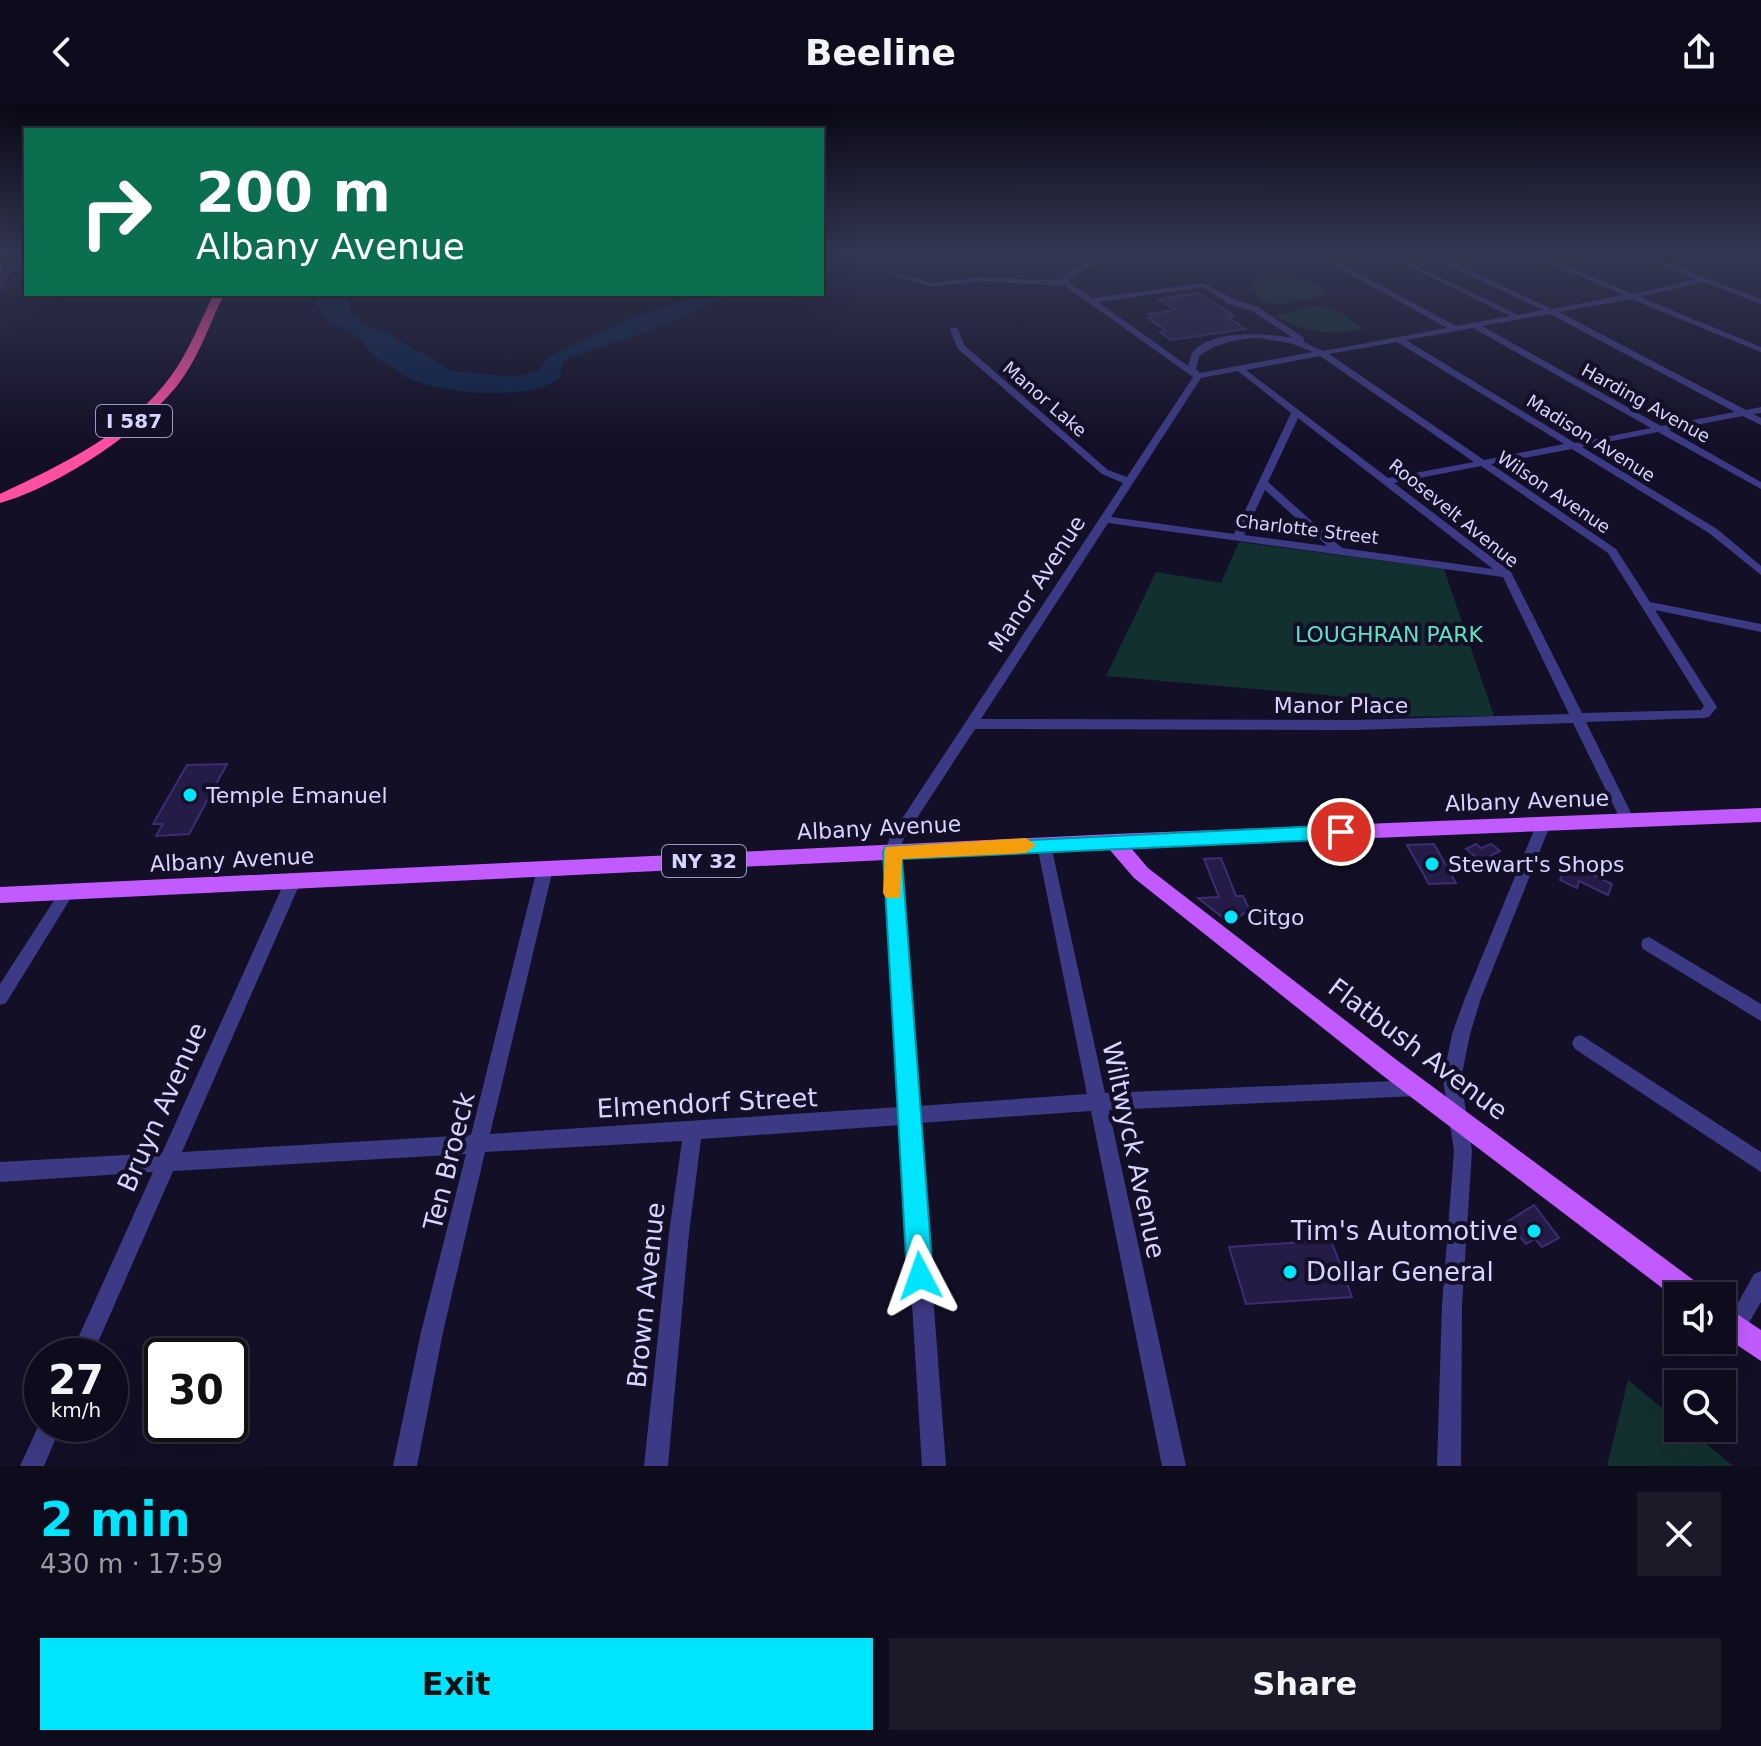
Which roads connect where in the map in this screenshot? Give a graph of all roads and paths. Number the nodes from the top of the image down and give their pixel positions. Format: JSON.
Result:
{"nodes":[{"id":1,"x":193,"y":318,"type":"edge"},
{"id":2,"x":207,"y":318,"type":"edge"},
{"id":3,"x":1114,"y":318,"type":"edge"},
{"id":4,"x":1268,"y":318,"type":"edge"},
{"id":5,"x":1434,"y":318,"type":"edge"},
{"id":6,"x":1514,"y":318,"type":"edge"},
{"id":7,"x":1563,"y":318,"type":"edge"},
{"id":8,"x":1684,"y":318,"type":"edge"},
{"id":9,"x":1474,"y":325,"type":"junction"},
{"id":10,"x":1453,"y":328,"type":"junction"},
{"id":11,"x":954,"y":329,"type":"dead end"},
{"id":12,"x":1398,"y":339,"type":"junction"},
{"id":13,"x":1305,"y":342,"type":"junction"},
{"id":14,"x":1761,"y":350,"type":"edge"},
{"id":15,"x":1321,"y":353,"type":"junction"},
{"id":16,"x":1239,"y":368,"type":"junction"},
{"id":17,"x":1198,"y":376,"type":"junction"},
{"id":18,"x":1761,"y":410,"type":"edge"},
{"id":19,"x":1296,"y":412,"type":"junction"},
{"id":20,"x":1743,"y":413,"type":"junction"},
{"id":21,"x":1761,"y":422,"type":"edge"},
{"id":22,"x":1660,"y":429,"type":"junction"},
{"id":23,"x":1573,"y":446,"type":"junction"},
{"id":24,"x":1483,"y":463,"type":"junction"},
{"id":25,"x":1127,"y":481,"type":"junction"},
{"id":26,"x":1387,"y":481,"type":"junction"},
{"id":27,"x":1262,"y":482,"type":"junction"},
{"id":28,"x":1761,"y":486,"type":"edge"},
{"id":29,"x":0,"y":490,"type":"edge"},
{"id":30,"x":0,"y":499,"type":"edge"},
{"id":31,"x":1103,"y":519,"type":"junction"},
{"id":32,"x":1237,"y":538,"type":"junction"},
{"id":33,"x":1339,"y":551,"type":"junction"},
{"id":34,"x":1761,"y":572,"type":"edge"},
{"id":35,"x":1507,"y":574,"type":"junction"},
{"id":36,"x":1648,"y":605,"type":"junction"},
{"id":37,"x":1761,"y":628,"type":"edge"},
{"id":38,"x":1709,"y":711,"type":"joint"},
{"id":39,"x":1579,"y":718,"type":"junction"},
{"id":40,"x":972,"y":724,"type":"junction"},
{"id":41,"x":1761,"y":815,"type":"edge"},
{"id":42,"x":1628,"y":821,"type":"junction"},
{"id":43,"x":1544,"y":823,"type":"junction"},
{"id":44,"x":1114,"y":841,"type":"junction"},
{"id":45,"x":1044,"y":845,"type":"junction"},
{"id":46,"x":892,"y":852,"type":"junction"},
{"id":47,"x":545,"y":869,"type":"junction"},
{"id":48,"x":293,"y":881,"type":"junction"},
{"id":49,"x":67,"y":892,"type":"junction"},
{"id":50,"x":0,"y":895,"type":"edge"},
{"id":51,"x":1649,"y":944,"type":"dead end"},
{"id":52,"x":0,"y":998,"type":"edge"},
{"id":53,"x":1761,"y":1013,"type":"edge"},
{"id":54,"x":1581,"y":1043,"type":"dead end"},
{"id":55,"x":1418,"y":1088,"type":"junction"},
{"id":56,"x":1096,"y":1102,"type":"junction"},
{"id":57,"x":908,"y":1117,"type":"junction"},
{"id":58,"x":1458,"y":1118,"type":"junction"},
{"id":59,"x":693,"y":1131,"type":"junction"},
{"id":60,"x":482,"y":1141,"type":"junction"},
{"id":61,"x":168,"y":1161,"type":"junction"},
{"id":62,"x":1761,"y":1163,"type":"edge"},
{"id":63,"x":0,"y":1172,"type":"edge"},
{"id":64,"x":1761,"y":1281,"type":"edge"},
{"id":65,"x":1675,"y":1282,"type":"edge"},
{"id":66,"x":1736,"y":1314,"type":"edge"},
{"id":67,"x":1736,"y":1328,"type":"edge"},
{"id":68,"x":89,"y":1338,"type":"edge"},
{"id":69,"x":1761,"y":1347,"type":"edge"},
{"id":70,"x":43,"y":1442,"type":"edge"},
{"id":71,"x":32,"y":1466,"type":"edge"},
{"id":72,"x":405,"y":1466,"type":"edge"},
{"id":73,"x":656,"y":1466,"type":"edge"},
{"id":74,"x":934,"y":1466,"type":"edge"},
{"id":75,"x":1174,"y":1466,"type":"edge"},
{"id":76,"x":1449,"y":1466,"type":"edge"}],
"edges":[{"from":1,"to":29,"type":"highway","number":"I 587"},
{"from":2,"to":30,"type":"highway","number":"I 587"},
{"from":3,"to":17,"type":"street"},
{"from":4,"to":13,"type":"street","name":"Wilson Avenue"},
{"from":5,"to":10,"type":"street"},
{"from":6,"to":9,"type":"street"},
{"from":7,"to":20,"type":"street"},
{"from":8,"to":14,"type":"street"},
{"from":9,"to":10,"type":"street"},
{"from":9,"to":22,"type":"street","name":"Harding Avenue"},
{"from":10,"to":12,"type":"street"},
{"from":11,"to":25,"type":"street","name":"Manor Lake"},
{"from":12,"to":15,"type":"street"},
{"from":12,"to":23,"type":"street","name":"Madison Avenue"},
{"from":13,"to":15,"type":"street","name":"Wilson Avenue"},
{"from":13,"to":17,"type":"street","name":"Manor Avenue"},
{"from":15,"to":16,"type":"street"},
{"from":15,"to":24,"type":"street","name":"Wilson Avenue"},
{"from":16,"to":17,"type":"street"},
{"from":16,"to":19,"type":"street","name":"Roosevelt Avenue"},
{"from":17,"to":25,"type":"street","name":"Manor Avenue"},
{"from":18,"to":20,"type":"street"},
{"from":19,"to":26,"type":"street","name":"Roosevelt Avenue"},
{"from":19,"to":27,"type":"street"},
{"from":20,"to":21,"type":"street"},
{"from":20,"to":22,"type":"street"},
{"from":22,"to":23,"type":"street"},
{"from":22,"to":28,"type":"street","name":"Harding Avenue"},
{"from":23,"to":24,"type":"street"},
{"from":23,"to":34,"type":"street","name":"Madison Avenue"},
{"from":24,"to":26,"type":"street"},
{"from":24,"to":36,"type":"street","name":"Wilson Avenue"},
{"from":25,"to":31,"type":"street","name":"Manor Avenue"},
{"from":26,"to":35,"type":"street","name":"Roosevelt Avenue"},
{"from":27,"to":32,"type":"street"},
{"from":27,"to":33,"type":"street"},
{"from":31,"to":32,"type":"street","name":"Charlotte Street"},
{"from":31,"to":40,"type":"street","name":"Manor Avenue"},
{"from":32,"to":33,"type":"street","name":"Charlotte Street"},
{"from":33,"to":35,"type":"street","name":"Charlotte Street"},
{"from":35,"to":39,"type":"street","name":"Roosevelt Avenue"},
{"from":36,"to":37,"type":"street"},
{"from":36,"to":38,"type":"street","name":"Wilson Avenue"},
{"from":38,"to":39,"type":"street","name":"Manor Place"},
{"from":39,"to":40,"type":"street","name":"Manor Place"},
{"from":39,"to":42,"type":"street","name":"Roosevelt Avenue"},
{"from":40,"to":46,"type":"street","name":"Manor Avenue"},
{"from":41,"to":42,"type":"main road","name":"Albany Avenue"},
{"from":42,"to":43,"type":"main road","name":"Albany Avenue"},
{"from":43,"to":44,"type":"main road","name":"Albany Avenue"},
{"from":43,"to":58,"type":"street"},
{"from":44,"to":45,"type":"main road","name":"Albany Avenue","number":"NY 32"},
{"from":44,"to":55,"type":"main road","name":"Flatbush Avenue"},
{"from":45,"to":46,"type":"main road","name":"Albany Avenue","number":"NY 32"},
{"from":45,"to":56,"type":"street","name":"Wiltwyck Avenue"},
{"from":46,"to":47,"type":"main road","name":"Albany Avenue","number":"NY 32"},
{"from":46,"to":57,"type":"street"},
{"from":47,"to":48,"type":"main road","name":"Albany Avenue","number":"NY 32"},
{"from":47,"to":60,"type":"street","name":"Ten Broeck"},
{"from":48,"to":49,"type":"main road","name":"Albany Avenue","number":"NY 32"},
{"from":48,"to":61,"type":"street","name":"Bruyn Avenue"},
{"from":49,"to":50,"type":"main road","name":"Albany Avenue","number":"NY 32"},
{"from":49,"to":52,"type":"street"},
{"from":51,"to":53,"type":"street"},
{"from":54,"to":62,"type":"street"},
{"from":55,"to":56,"type":"street","name":"Elmendorf Street"},
{"from":55,"to":58,"type":"main road","name":"Flatbush Avenue"},
{"from":56,"to":57,"type":"street","name":"Elmendorf Street"},
{"from":56,"to":75,"type":"street","name":"Wiltwyck Avenue"},
{"from":57,"to":59,"type":"street","name":"Elmendorf Street"},
{"from":57,"to":74,"type":"street"},
{"from":58,"to":65,"type":"main road","name":"Flatbush Avenue"},
{"from":58,"to":76,"type":"street"},
{"from":59,"to":60,"type":"street","name":"Elmendorf Street"},
{"from":59,"to":73,"type":"street","name":"Brown Avenue"},
{"from":60,"to":61,"type":"street","name":"Elmendorf Street"},
{"from":60,"to":72,"type":"street","name":"Ten Broeck"},
{"from":61,"to":63,"type":"street","name":"Elmendorf Street"},
{"from":61,"to":68,"type":"street","name":"Bruyn Avenue"},
{"from":64,"to":66,"type":"street"},
{"from":67,"to":69,"type":"main road"},
{"from":70,"to":71,"type":"street"}]}
